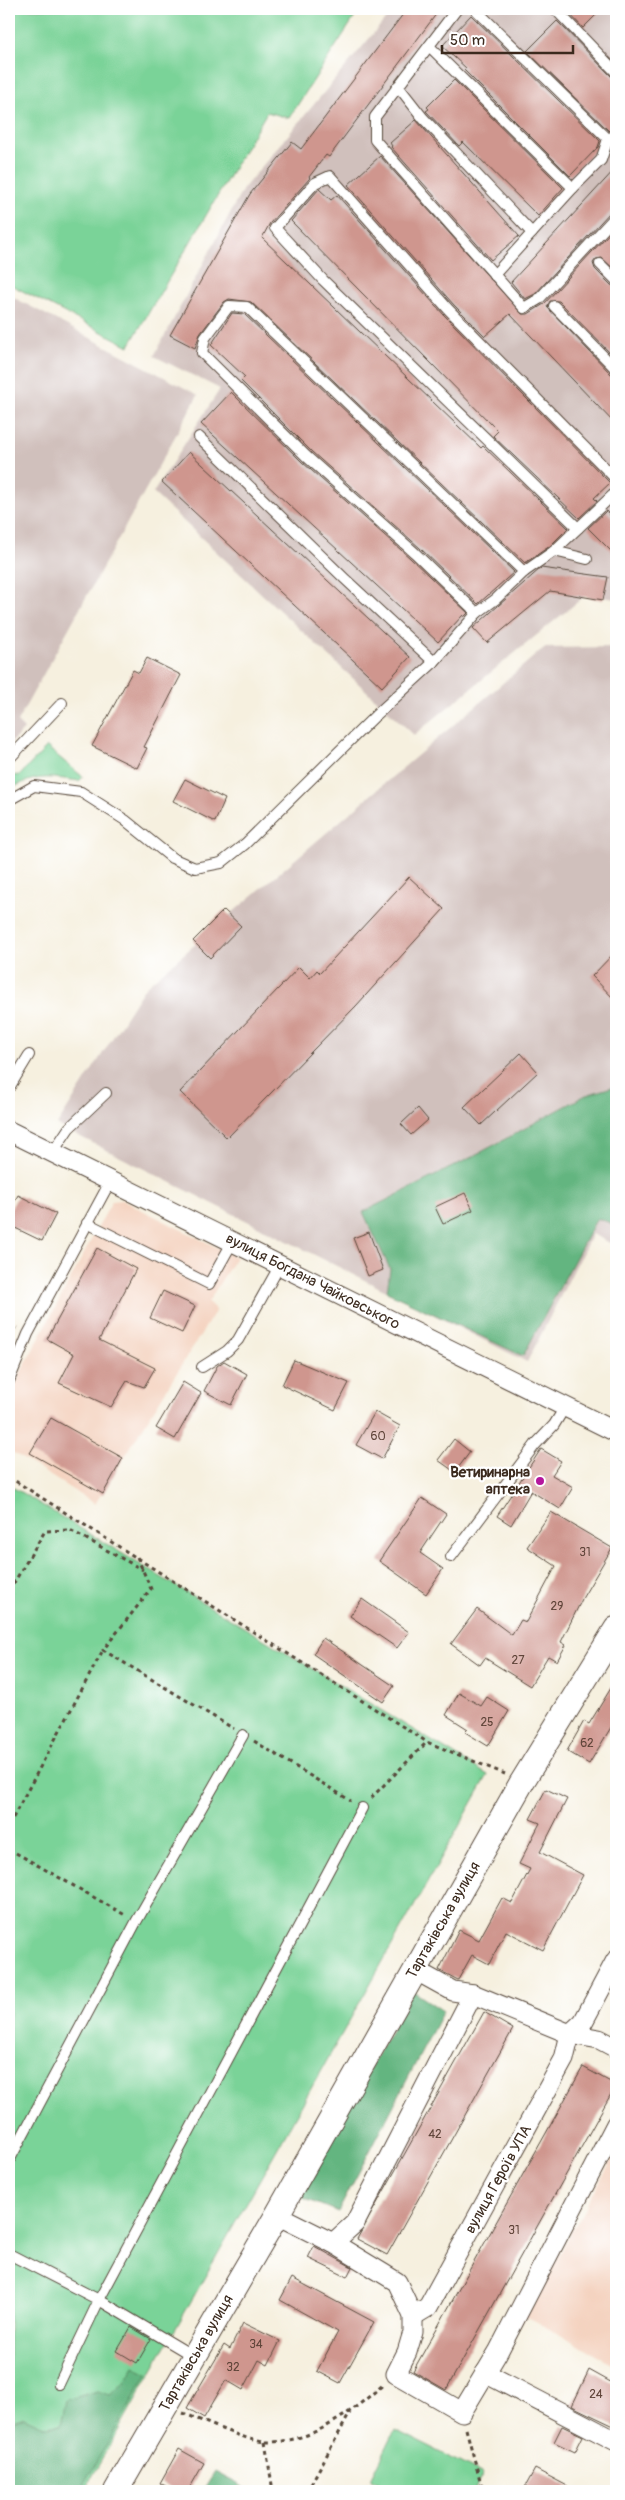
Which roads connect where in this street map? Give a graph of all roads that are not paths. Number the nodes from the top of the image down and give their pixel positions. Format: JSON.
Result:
{"nodes":[{"id":1,"x":457,"y":9,"type":"edge"},
{"id":2,"x":475,"y":9,"type":"edge"},
{"id":3,"x":555,"y":9,"type":"edge"},
{"id":4,"x":429,"y":46,"type":"junction"},
{"id":5,"x":616,"y":72,"type":"edge"},
{"id":6,"x":398,"y":86,"type":"junction"},
{"id":7,"x":612,"y":137,"type":"edge"},
{"id":8,"x":574,"y":188,"type":"junction"},
{"id":9,"x":616,"y":216,"type":"edge"},
{"id":10,"x":532,"y":233,"type":"junction"},
{"id":11,"x":600,"y":264,"type":"dead end"},
{"id":12,"x":494,"y":275,"type":"junction"},
{"id":13,"x":616,"y":280,"type":"edge"},
{"id":14,"x":554,"y":306,"type":"dead end"},
{"id":15,"x":616,"y":370,"type":"edge"},
{"id":16,"x":199,"y":438,"type":"dead end"},
{"id":17,"x":616,"y":478,"type":"edge"},
{"id":18,"x":616,"y":492,"type":"edge"},
{"id":19,"x":578,"y":528,"type":"junction"},
{"id":20,"x":554,"y":551,"type":"junction"},
{"id":21,"x":587,"y":559,"type":"dead end"},
{"id":22,"x":524,"y":572,"type":"junction"},
{"id":23,"x":477,"y":613,"type":"junction"},
{"id":24,"x":434,"y":662,"type":"junction"},
{"id":25,"x":62,"y":703,"type":"dead end"},
{"id":26,"x":9,"y":759,"type":"edge"},
{"id":27,"x":9,"y":800,"type":"edge"},
{"id":28,"x":29,"y":1056,"type":"dead end"},
{"id":29,"x":9,"y":1088,"type":"edge"},
{"id":30,"x":106,"y":1093,"type":"dead end"},
{"id":31,"x":9,"y":1131,"type":"edge"},
{"id":32,"x":53,"y":1152,"type":"junction"},
{"id":33,"x":111,"y":1180,"type":"junction"},
{"id":34,"x":87,"y":1223,"type":"junction"},
{"id":35,"x":233,"y":1242,"type":"junction"},
{"id":36,"x":280,"y":1265,"type":"junction"},
{"id":37,"x":202,"y":1367,"type":"dead end"},
{"id":38,"x":9,"y":1381,"type":"edge"},
{"id":39,"x":565,"y":1408,"type":"junction"},
{"id":40,"x":616,"y":1432,"type":"edge"},
{"id":41,"x":451,"y":1557,"type":"dead end"},
{"id":42,"x":616,"y":1629,"type":"edge"},
{"id":43,"x":243,"y":1735,"type":"road end"},
{"id":44,"x":362,"y":1808,"type":"road end"},
{"id":45,"x":616,"y":1960,"type":"edge"},
{"id":46,"x":415,"y":1970,"type":"junction"},
{"id":47,"x":473,"y":1994,"type":"junction"},
{"id":48,"x":570,"y":2034,"type":"junction"},
{"id":49,"x":616,"y":2048,"type":"edge"},
{"id":50,"x":616,"y":2124,"type":"edge"},
{"id":51,"x":9,"y":2161,"type":"edge"},
{"id":52,"x":277,"y":2215,"type":"junction"},
{"id":53,"x":333,"y":2243,"type":"junction"},
{"id":54,"x":9,"y":2254,"type":"edge"},
{"id":55,"x":99,"y":2300,"type":"junction"},
{"id":56,"x":413,"y":2316,"type":"junction"},
{"id":57,"x":193,"y":2356,"type":"junction"},
{"id":58,"x":485,"y":2373,"type":"junction"},
{"id":59,"x":58,"y":2384,"type":"dead end"},
{"id":60,"x":616,"y":2441,"type":"edge"},
{"id":61,"x":116,"y":2491,"type":"edge"}],
"edges":[{"from":1,"to":4,"type":"lane"},
{"from":2,"to":7,"type":"lane"},
{"from":3,"to":5,"type":"lane"},
{"from":4,"to":6,"type":"lane"},
{"from":4,"to":8,"type":"lane"},
{"from":6,"to":10,"type":"lane"},
{"from":6,"to":12,"type":"lane"},
{"from":7,"to":8,"type":"lane"},
{"from":8,"to":10,"type":"lane"},
{"from":9,"to":12,"type":"lane"},
{"from":10,"to":12,"type":"lane"},
{"from":11,"to":13,"type":"lane"},
{"from":14,"to":15,"type":"lane"},
{"from":16,"to":24,"type":"lane"},
{"from":17,"to":19,"type":"lane"},
{"from":18,"to":19,"type":"lane"},
{"from":19,"to":20,"type":"lane"},
{"from":20,"to":21,"type":"lane"},
{"from":20,"to":22,"type":"lane"},
{"from":22,"to":23,"type":"lane"},
{"from":22,"to":23,"type":"lane"},
{"from":23,"to":24,"type":"lane"},
{"from":24,"to":27,"type":"lane"},
{"from":25,"to":26,"type":"lane"},
{"from":28,"to":29,"type":"lane"},
{"from":30,"to":32,"type":"lane"},
{"from":31,"to":32,"type":"street","name":"вулиця Богдана Чайковського"},
{"from":32,"to":33,"type":"street","name":"вулиця Богдана Чайковського"},
{"from":33,"to":34,"type":"lane"},
{"from":33,"to":35,"type":"street","name":"вулиця Богдана Чайковського"},
{"from":34,"to":35,"type":"lane"},
{"from":34,"to":38,"type":"lane"},
{"from":35,"to":36,"type":"street","name":"вулиця Богдана Чайковського"},
{"from":36,"to":37,"type":"lane"},
{"from":36,"to":39,"type":"street","name":"вулиця Богдана Чайковського"},
{"from":39,"to":40,"type":"street","name":"вулиця Богдана Чайковського"},
{"from":39,"to":41,"type":"lane"},
{"from":42,"to":46,"type":"street","name":"Тартаківська вулиця"},
{"from":43,"to":51,"type":"lane"},
{"from":44,"to":55,"type":"lane"},
{"from":45,"to":48,"type":"street","name":"вулиця Героїв УПА"},
{"from":46,"to":47,"type":"street"},
{"from":46,"to":52,"type":"street","name":"Тартаківська вулиця"},
{"from":47,"to":48,"type":"street"},
{"from":47,"to":53,"type":"street"},
{"from":48,"to":49,"type":"street"},
{"from":48,"to":56,"type":"street","name":"вулиця Героїв УПА"},
{"from":50,"to":58,"type":"street"},
{"from":52,"to":53,"type":"street"},
{"from":52,"to":57,"type":"street","name":"Тартаківська вулиця"},
{"from":53,"to":56,"type":"street"},
{"from":54,"to":55,"type":"lane"},
{"from":55,"to":57,"type":"lane"},
{"from":55,"to":59,"type":"lane"},
{"from":56,"to":58,"type":"street"},
{"from":57,"to":61,"type":"street","name":"Тартаківська вулиця"},
{"from":58,"to":60,"type":"street"}]}
